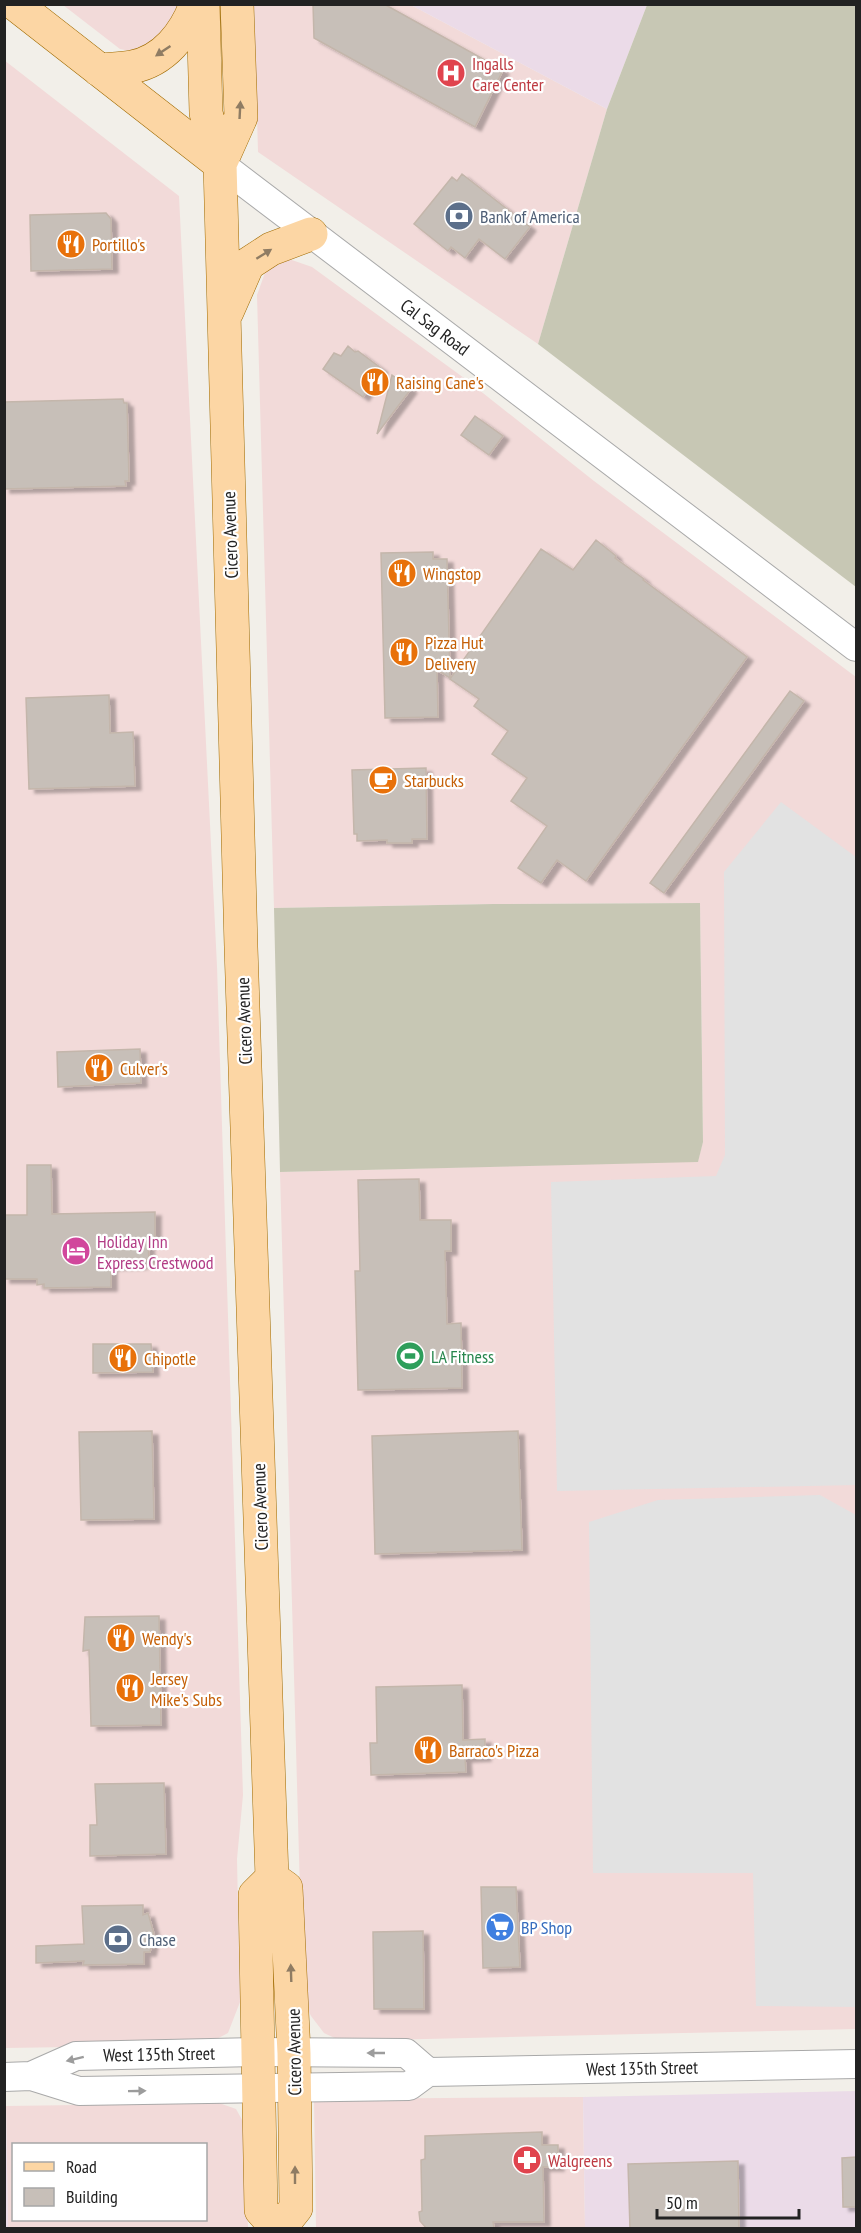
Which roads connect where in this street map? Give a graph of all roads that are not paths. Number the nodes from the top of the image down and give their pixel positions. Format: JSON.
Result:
{"nodes":[{"id":1,"x":15,"y":4,"type":"edge"},
{"id":2,"x":196,"y":4,"type":"edge"},
{"id":3,"x":202,"y":4,"type":"edge"},
{"id":4,"x":237,"y":4,"type":"edge"},
{"id":5,"x":99,"y":70,"type":"junction"},
{"id":6,"x":220,"y":164,"type":"junction"},
{"id":7,"x":311,"y":234,"type":"junction"},
{"id":8,"x":224,"y":319,"type":"junction"},
{"id":9,"x":856,"y":647,"type":"edge"},
{"id":10,"x":272,"y":1878,"type":"junction"},
{"id":11,"x":259,"y":2052,"type":"junction"},
{"id":12,"x":294,"y":2053,"type":"junction"},
{"id":13,"x":856,"y":2064,"type":"edge"},
{"id":14,"x":428,"y":2072,"type":"junction"},
{"id":15,"x":18,"y":2076,"type":"edge"},
{"id":16,"x":295,"y":2088,"type":"junction"},
{"id":17,"x":260,"y":2089,"type":"junction"},
{"id":18,"x":278,"y":2229,"type":"edge"}],
"edges":[{"from":1,"to":5,"type":"main road","name":"Cal Sag Road"},
{"from":2,"to":5,"type":"main road","one_way":true},
{"from":3,"to":6,"type":"main road","name":"Cicero Avenue"},
{"from":6,"to":4,"type":"main road","name":"Cicero Avenue","one_way":true},
{"from":5,"to":6,"type":"main road","name":"Cal Sag Road"},
{"from":6,"to":7,"type":"street","name":"Cal Sag Road"},
{"from":6,"to":8,"type":"main road","name":"Cicero Avenue"},
{"from":8,"to":7,"type":"main road","one_way":true},
{"from":7,"to":9,"type":"street","name":"Cal Sag Road"},
{"from":8,"to":10,"type":"main road","name":"Cicero Avenue"},
{"from":10,"to":11,"type":"main road","name":"Cicero Avenue"},
{"from":12,"to":10,"type":"main road","name":"Cicero Avenue","one_way":true},
{"from":11,"to":12,"type":"street","name":"West 135th Street"},
{"from":11,"to":15,"type":"street","name":"West 135th Street","one_way":true},
{"from":11,"to":17,"type":"main road","name":"Cicero Avenue"},
{"from":14,"to":12,"type":"street","name":"West 135th Street","one_way":true},
{"from":12,"to":16,"type":"main road","name":"Cicero Avenue"},
{"from":13,"to":14,"type":"street","name":"West 135th Street"},
{"from":14,"to":16,"type":"street","name":"West 135th Street"},
{"from":15,"to":17,"type":"street","name":"West 135th Street","one_way":true},
{"from":16,"to":17,"type":"street","name":"West 135th Street"},
{"from":18,"to":16,"type":"main road","name":"Cicero Avenue","one_way":true},
{"from":17,"to":18,"type":"main road","name":"Cicero Avenue"}]}
